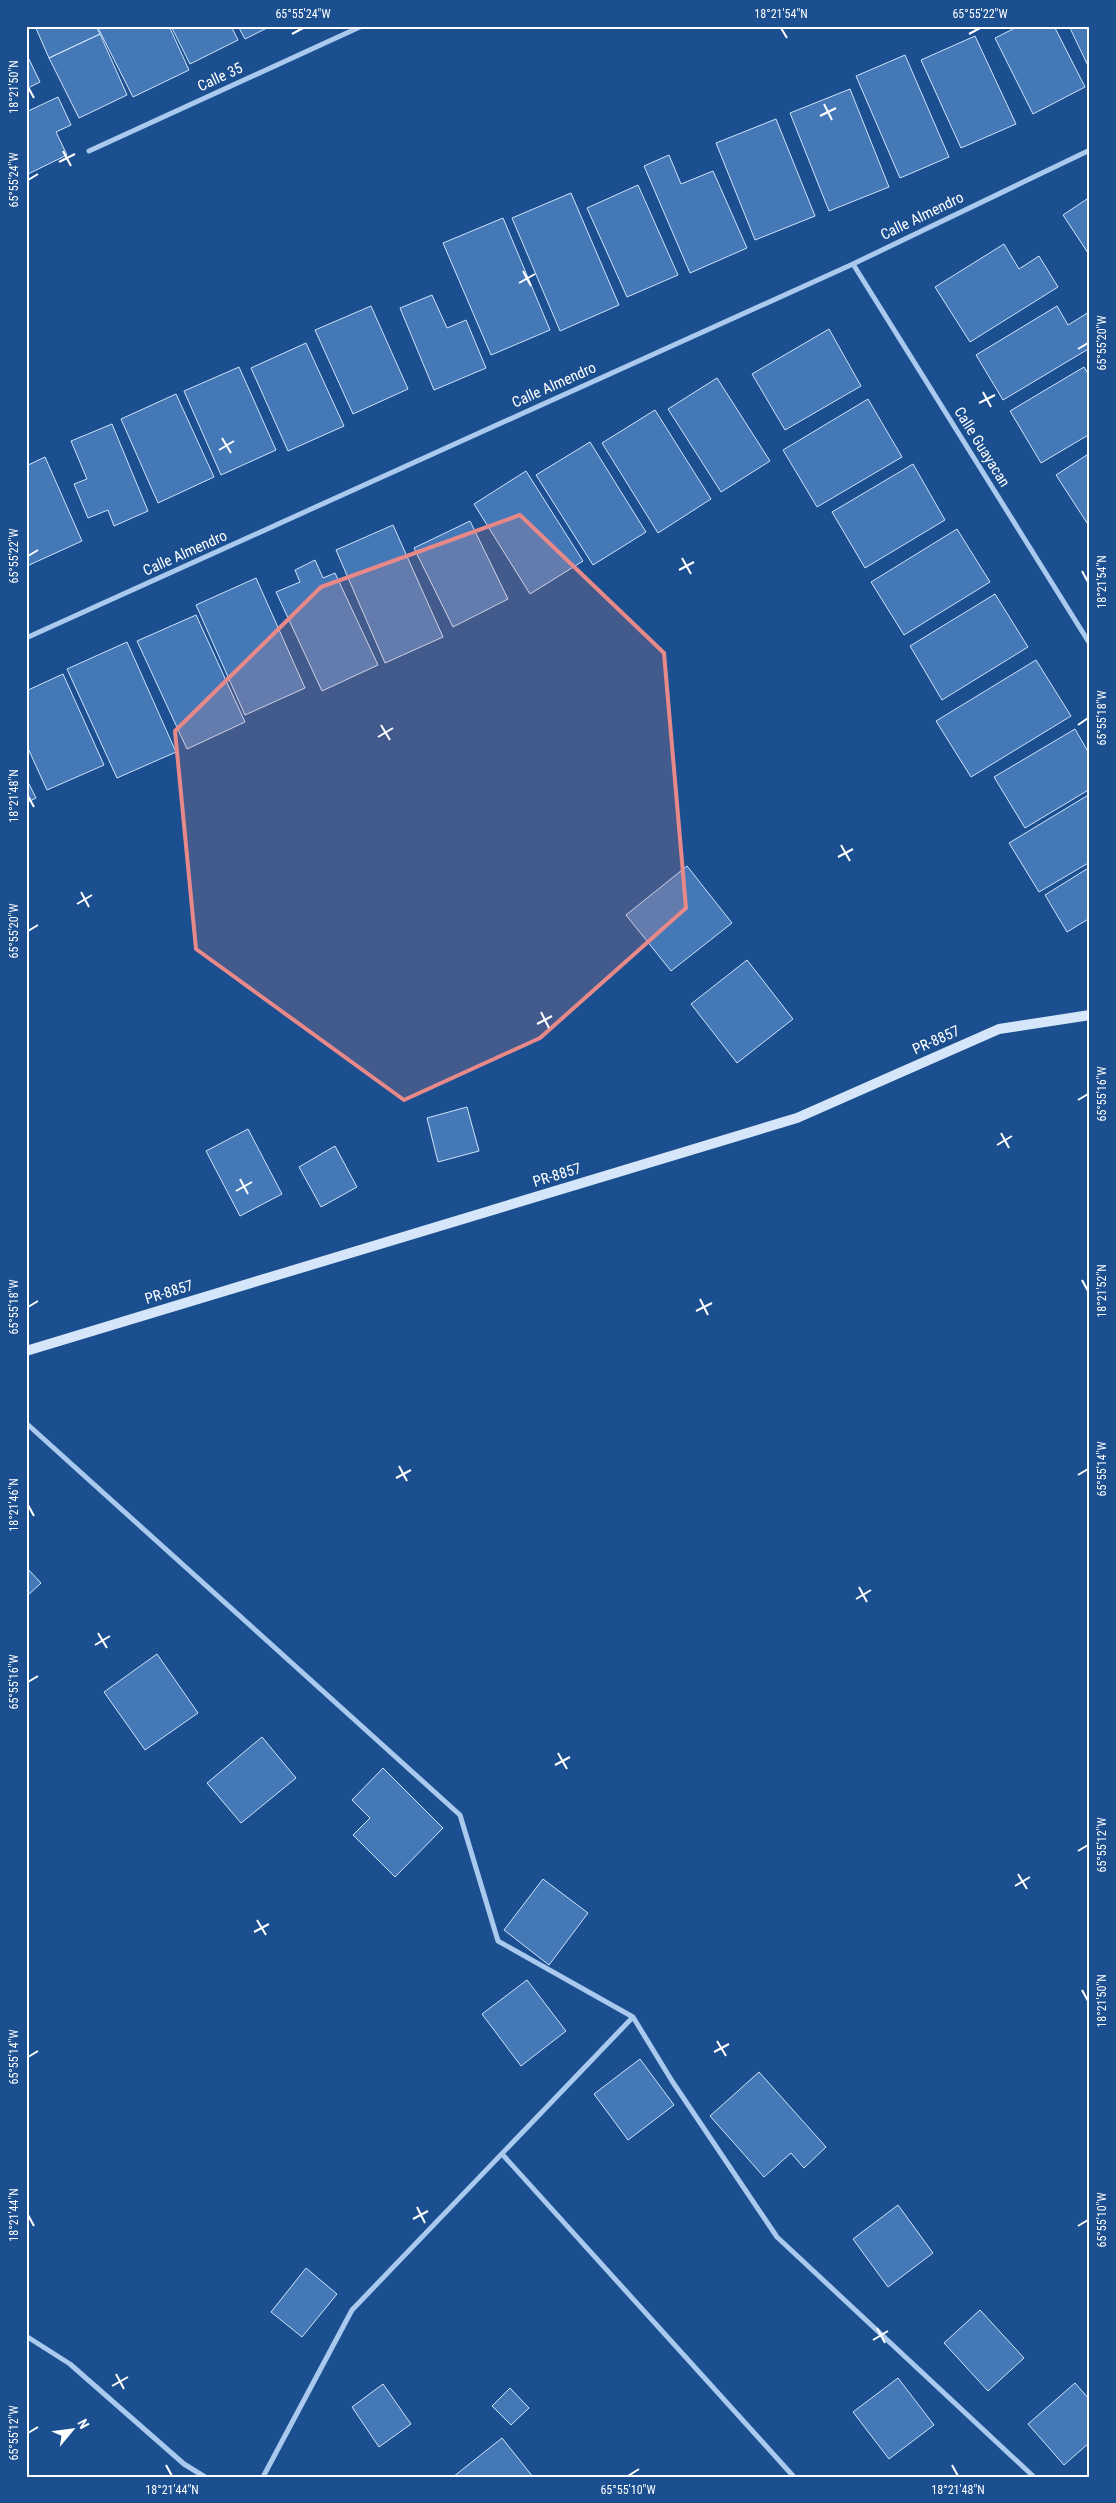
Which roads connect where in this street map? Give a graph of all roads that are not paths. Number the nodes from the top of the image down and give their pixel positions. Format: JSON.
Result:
{"nodes":[{"id":1,"x":362,"y":26,"type":"edge"},
{"id":2,"x":1090,"y":150,"type":"edge"},
{"id":3,"x":89,"y":151,"type":"dead end"},
{"id":4,"x":853,"y":264,"type":"junction"},
{"id":5,"x":26,"y":638,"type":"edge"},
{"id":6,"x":1090,"y":644,"type":"edge"},
{"id":7,"x":1090,"y":1015,"type":"edge"},
{"id":8,"x":26,"y":1351,"type":"edge"},
{"id":9,"x":26,"y":1424,"type":"edge"},
{"id":10,"x":633,"y":2017,"type":"junction"},
{"id":11,"x":502,"y":2154,"type":"junction"},
{"id":12,"x":26,"y":2336,"type":"edge"},
{"id":13,"x":205,"y":2477,"type":"edge"},
{"id":14,"x":263,"y":2477,"type":"edge"},
{"id":15,"x":794,"y":2477,"type":"edge"},
{"id":16,"x":1034,"y":2477,"type":"edge"}],
"edges":[{"from":1,"to":3,"type":"street","name":"Calle 35"},
{"from":2,"to":4,"type":"street","name":"Calle Almendro"},
{"from":4,"to":5,"type":"street","name":"Calle Almendro"},
{"from":4,"to":6,"type":"street","name":"Calle Guayacan"},
{"from":7,"to":8,"type":"street","name":"PR-8857","number":"PR-8857"},
{"from":9,"to":10,"type":"street"},
{"from":10,"to":11,"type":"street"},
{"from":10,"to":16,"type":"street"},
{"from":11,"to":14,"type":"street"},
{"from":11,"to":15,"type":"street"},
{"from":12,"to":13,"type":"street"}]}
